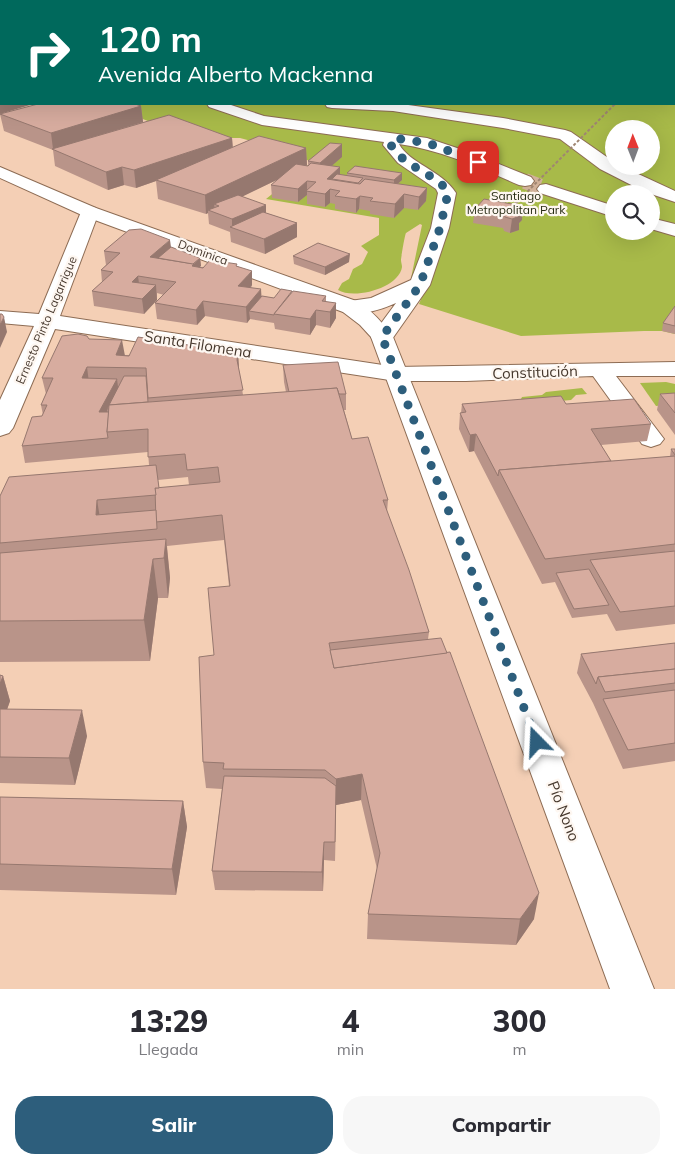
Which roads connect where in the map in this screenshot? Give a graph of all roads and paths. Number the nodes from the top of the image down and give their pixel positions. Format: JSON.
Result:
{"nodes":[{"id":1,"x":217,"y":105,"type":"edge"},
{"id":2,"x":352,"y":105,"type":"edge"},
{"id":3,"x":393,"y":138,"type":"junction"},
{"id":4,"x":0,"y":172,"type":"edge"},
{"id":5,"x":525,"y":182,"type":"tunnel mouth"},
{"id":6,"x":546,"y":189,"type":"tunnel mouth"},
{"id":7,"x":675,"y":198,"type":"edge"},
{"id":8,"x":605,"y":209,"type":"edge"},
{"id":9,"x":90,"y":212,"type":"junction"},
{"id":10,"x":660,"y":226,"type":"edge"},
{"id":11,"x":675,"y":230,"type":"edge"},
{"id":12,"x":420,"y":285,"type":"junction"},
{"id":13,"x":351,"y":307,"type":"junction"},
{"id":14,"x":0,"y":317,"type":"edge"},
{"id":15,"x":47,"y":321,"type":"junction"},
{"id":16,"x":382,"y":337,"type":"junction"},
{"id":17,"x":600,"y":370,"type":"junction"},
{"id":18,"x":675,"y":370,"type":"edge"},
{"id":19,"x":396,"y":374,"type":"junction"},
{"id":20,"x":0,"y":428,"type":"edge"},
{"id":21,"x":652,"y":439,"type":"edge"},
{"id":22,"x":632,"y":989,"type":"edge"}],
"edges":[{"from":1,"to":3,"type":"street"},
{"from":2,"to":7,"type":"street"},
{"from":3,"to":5,"type":"street"},
{"from":3,"to":12,"type":"street"},
{"from":4,"to":9,"type":"street","name":"Dominica"},
{"from":6,"to":8,"type":"street"},
{"from":9,"to":13,"type":"street","name":"Dominica"},
{"from":9,"to":15,"type":"street","name":"Ernesto Pinto Lagarrigue"},
{"from":10,"to":11,"type":"street"},
{"from":12,"to":13,"type":"street"},
{"from":12,"to":16,"type":"street"},
{"from":13,"to":16,"type":"street","name":"Pío Nono"},
{"from":14,"to":15,"type":"street","name":"Santa Filomena"},
{"from":15,"to":19,"type":"street","name":"Santa Filomena"},
{"from":15,"to":20,"type":"street","name":"Ernesto Pinto Lagarrigue"},
{"from":16,"to":19,"type":"street","name":"Pío Nono"},
{"from":17,"to":18,"type":"street","name":"Constitución"},
{"from":17,"to":19,"type":"street","name":"Constitución"},
{"from":17,"to":21,"type":"street"},
{"from":19,"to":22,"type":"street","name":"Pío Nono"}]}
